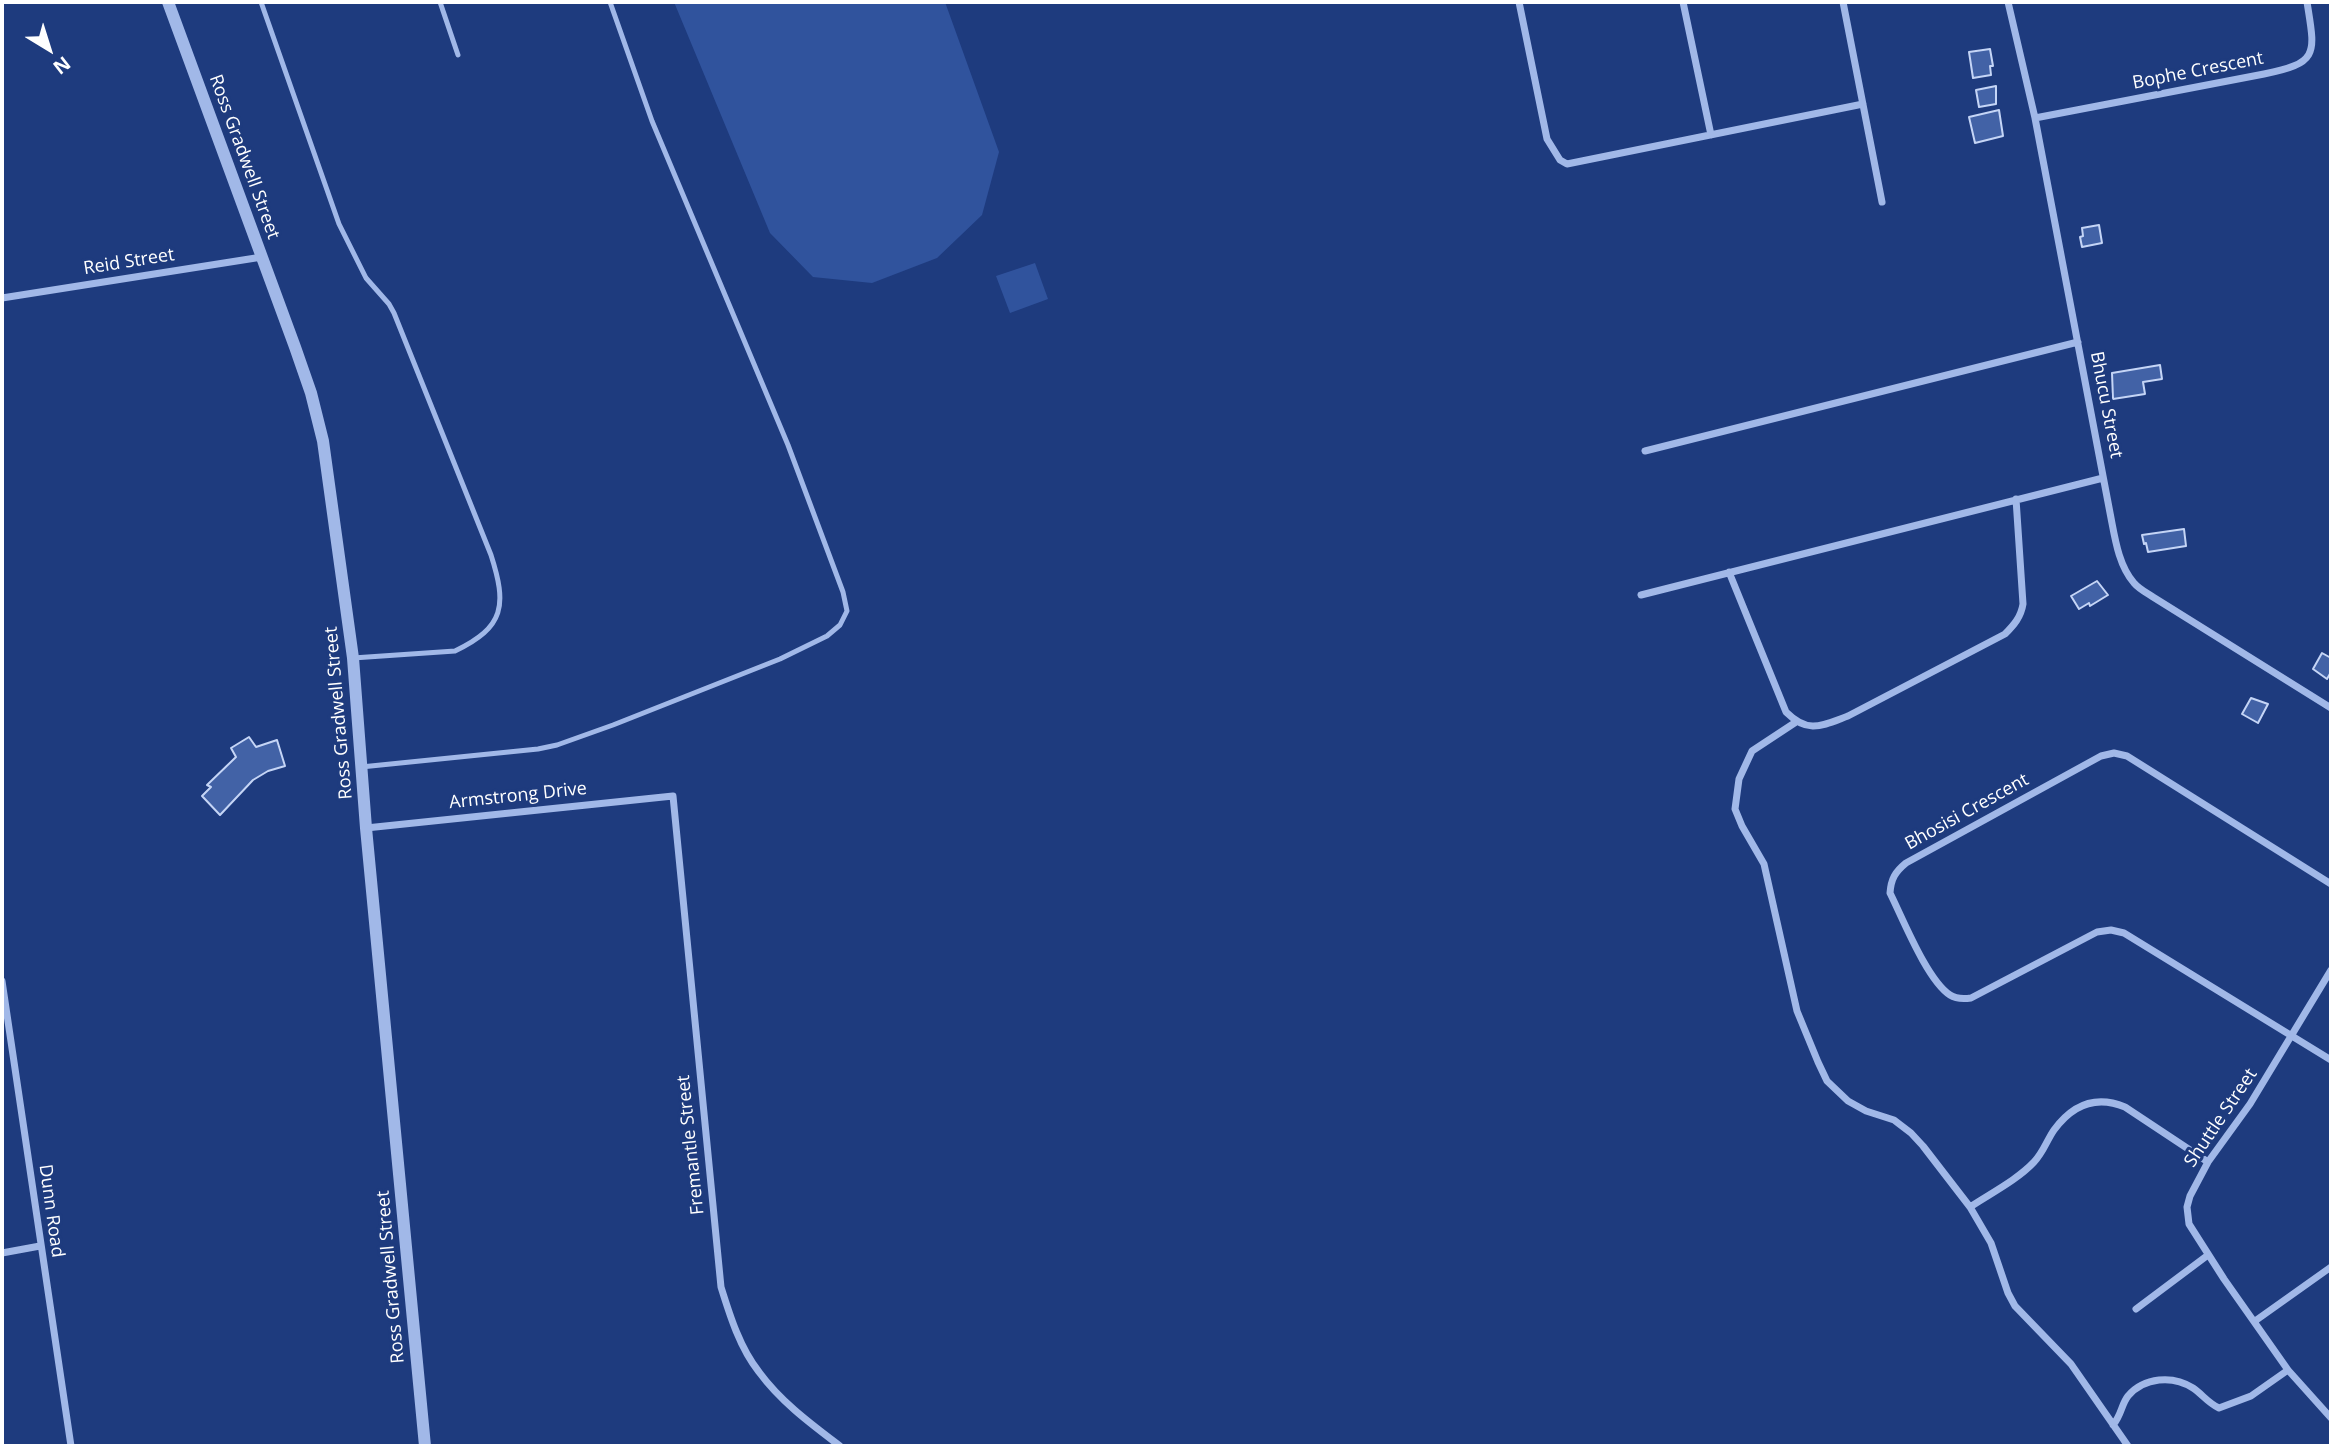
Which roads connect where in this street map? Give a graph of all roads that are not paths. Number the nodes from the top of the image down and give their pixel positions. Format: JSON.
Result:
{"nodes":[{"id":1,"x":168,"y":2,"type":"edge"},
{"id":2,"x":261,"y":2,"type":"edge"},
{"id":3,"x":440,"y":2,"type":"edge"},
{"id":4,"x":610,"y":2,"type":"edge"},
{"id":5,"x":1519,"y":2,"type":"edge"},
{"id":6,"x":1683,"y":2,"type":"edge"},
{"id":7,"x":1843,"y":2,"type":"edge"},
{"id":8,"x":2008,"y":2,"type":"edge"},
{"id":9,"x":2307,"y":2,"type":"edge"},
{"id":10,"x":458,"y":55,"type":"dead end"},
{"id":11,"x":1863,"y":104,"type":"junction"},
{"id":12,"x":2035,"y":118,"type":"junction"},
{"id":13,"x":1711,"y":135,"type":"junction"},
{"id":14,"x":1882,"y":202,"type":"dead end"},
{"id":15,"x":262,"y":257,"type":"junction"},
{"id":16,"x":2,"y":298,"type":"edge"},
{"id":17,"x":2078,"y":342,"type":"junction"},
{"id":18,"x":1645,"y":451,"type":"dead end"},
{"id":19,"x":2104,"y":478,"type":"junction"},
{"id":20,"x":2017,"y":499,"type":"junction"},
{"id":21,"x":1729,"y":572,"type":"junction"},
{"id":22,"x":1642,"y":595,"type":"dead end"},
{"id":23,"x":353,"y":658,"type":"junction"},
{"id":24,"x":2331,"y":708,"type":"edge"},
{"id":25,"x":1796,"y":722,"type":"junction"},
{"id":26,"x":362,"y":767,"type":"junction"},
{"id":27,"x":673,"y":796,"type":"joint"},
{"id":28,"x":366,"y":828,"type":"junction"},
{"id":29,"x":2331,"y":884,"type":"edge"},
{"id":30,"x":2331,"y":970,"type":"edge"},
{"id":31,"x":2,"y":981,"type":"edge"},
{"id":32,"x":2292,"y":1036,"type":"junction"},
{"id":33,"x":2331,"y":1060,"type":"edge"},
{"id":34,"x":2208,"y":1162,"type":"junction"},
{"id":35,"x":1970,"y":1207,"type":"junction"},
{"id":36,"x":40,"y":1246,"type":"junction"},
{"id":37,"x":2,"y":1253,"type":"edge"},
{"id":38,"x":2208,"y":1255,"type":"junction"},
{"id":39,"x":2331,"y":1267,"type":"edge"},
{"id":40,"x":2136,"y":1309,"type":"dead end"},
{"id":41,"x":2255,"y":1321,"type":"junction"},
{"id":42,"x":2288,"y":1370,"type":"junction"},
{"id":43,"x":2331,"y":1418,"type":"edge"},
{"id":44,"x":2113,"y":1425,"type":"junction"},
{"id":45,"x":71,"y":1446,"type":"edge"},
{"id":46,"x":425,"y":1446,"type":"edge"},
{"id":47,"x":840,"y":1446,"type":"edge"},
{"id":48,"x":2128,"y":1446,"type":"edge"}],
"edges":[{"from":1,"to":15,"type":"street","name":"Ross Gradwell Street"},
{"from":2,"to":23,"type":"lane"},
{"from":3,"to":10,"type":"lane"},
{"from":4,"to":26,"type":"lane"},
{"from":5,"to":13,"type":"street"},
{"from":6,"to":13,"type":"street"},
{"from":7,"to":11,"type":"street"},
{"from":8,"to":12,"type":"street","name":"Bhucu Street"},
{"from":9,"to":12,"type":"street","name":"Bophe Crescent"},
{"from":11,"to":13,"type":"street"},
{"from":11,"to":14,"type":"street"},
{"from":12,"to":17,"type":"street","name":"Bhucu Street"},
{"from":15,"to":16,"type":"street","name":"Reid Street"},
{"from":15,"to":23,"type":"street","name":"Ross Gradwell Street"},
{"from":17,"to":18,"type":"street"},
{"from":17,"to":19,"type":"street","name":"Bhucu Street"},
{"from":19,"to":20,"type":"street"},
{"from":19,"to":24,"type":"street","name":"Bhucu Street"},
{"from":20,"to":21,"type":"street"},
{"from":20,"to":25,"type":"street"},
{"from":21,"to":22,"type":"street"},
{"from":21,"to":25,"type":"street"},
{"from":23,"to":26,"type":"street","name":"Ross Gradwell Street"},
{"from":25,"to":35,"type":"street"},
{"from":26,"to":28,"type":"street","name":"Ross Gradwell Street"},
{"from":27,"to":28,"type":"street","name":"Armstrong Drive"},
{"from":27,"to":47,"type":"street","name":"Fremantle Street"},
{"from":28,"to":46,"type":"street","name":"Ross Gradwell Street"},
{"from":29,"to":32,"type":"street","name":"Bhosisi Crescent"},
{"from":30,"to":32,"type":"street","name":"Shuttle Street"},
{"from":31,"to":36,"type":"street","name":"Dunn Road"},
{"from":32,"to":33,"type":"street"},
{"from":32,"to":34,"type":"street","name":"Shuttle Street"},
{"from":34,"to":35,"type":"street"},
{"from":34,"to":38,"type":"street","name":"Shuttle Street"},
{"from":35,"to":44,"type":"street"},
{"from":36,"to":37,"type":"street"},
{"from":36,"to":45,"type":"street","name":"Dunn Road"},
{"from":38,"to":40,"type":"street"},
{"from":38,"to":41,"type":"street","name":"Shuttle Street"},
{"from":39,"to":41,"type":"street"},
{"from":41,"to":42,"type":"street","name":"Shuttle Street"},
{"from":42,"to":43,"type":"street","name":"Shuttle Street"},
{"from":42,"to":44,"type":"street"},
{"from":44,"to":48,"type":"street"}]}
